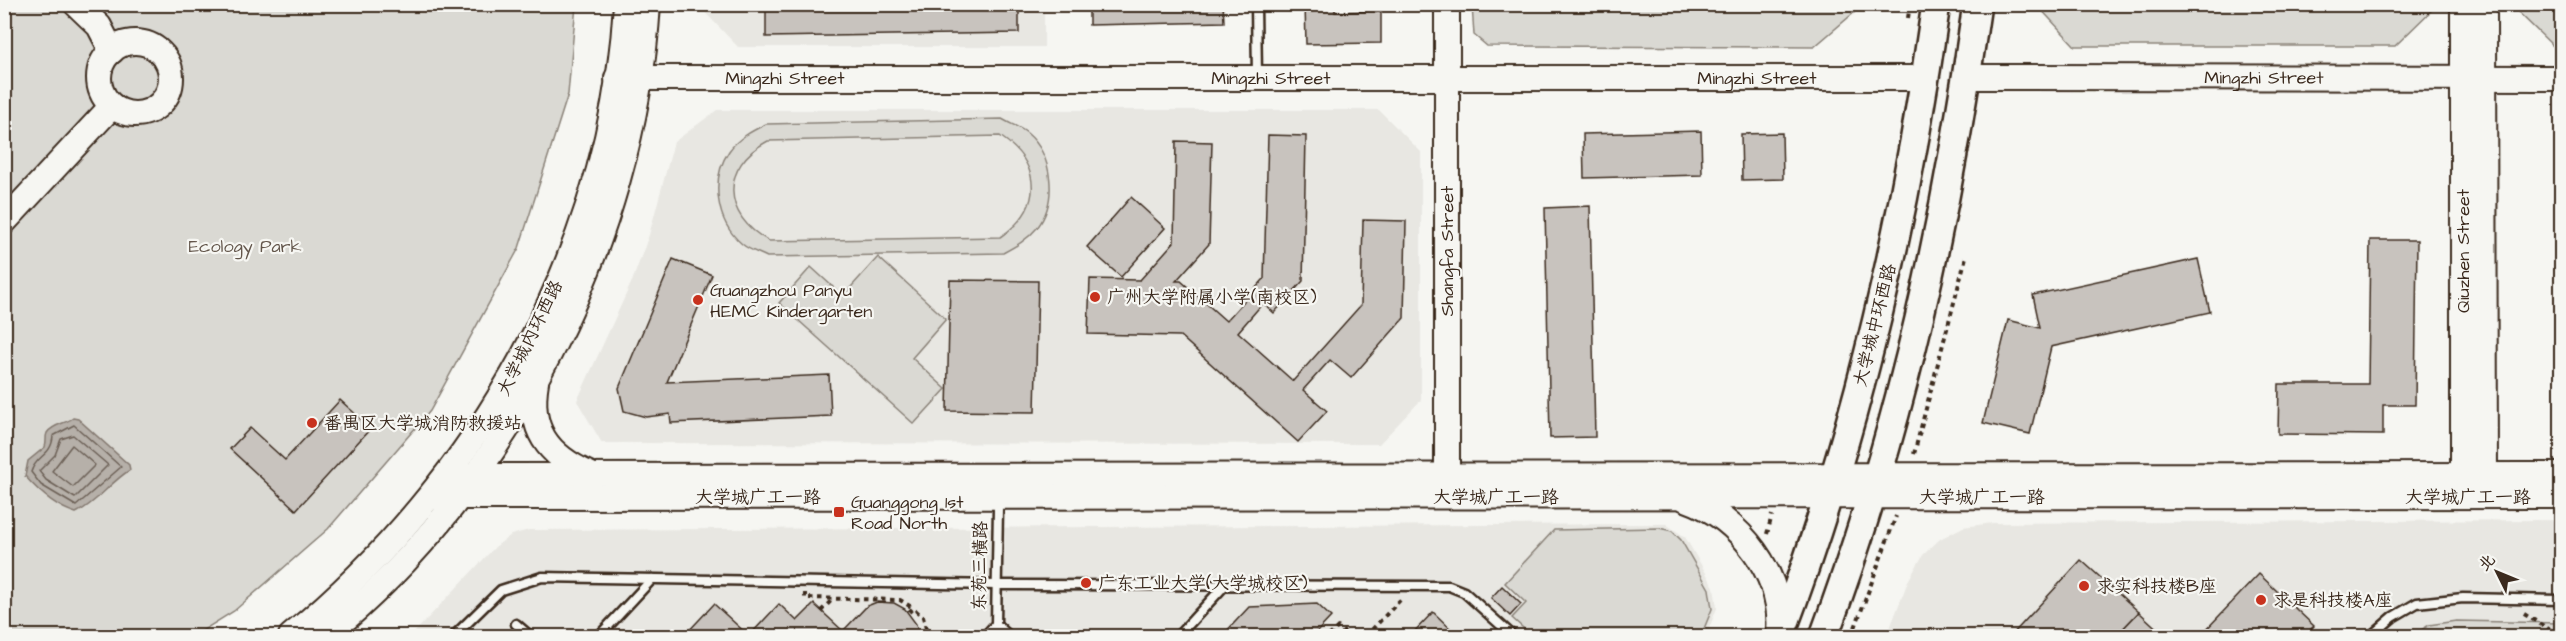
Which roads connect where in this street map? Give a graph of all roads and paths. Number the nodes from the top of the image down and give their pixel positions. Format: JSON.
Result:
{"nodes":[{"id":1,"x":76,"y":4,"type":"edge"},
{"id":2,"x":626,"y":4,"type":"edge"},
{"id":3,"x":648,"y":4,"type":"edge"},
{"id":4,"x":1256,"y":4,"type":"edge"},
{"id":5,"x":1447,"y":4,"type":"edge"},
{"id":6,"x":1910,"y":4,"type":"edge"},
{"id":7,"x":1936,"y":4,"type":"edge"},
{"id":8,"x":1977,"y":4,"type":"edge"},
{"id":9,"x":2463,"y":4,"type":"edge"},
{"id":10,"x":2484,"y":4,"type":"edge"},
{"id":11,"x":1908,"y":18,"type":"dead end"},
{"id":12,"x":112,"y":51,"type":"junction"},
{"id":13,"x":1447,"y":77,"type":"junction"},
{"id":14,"x":2473,"y":77,"type":"junction"},
{"id":15,"x":628,"y":78,"type":"junction"},
{"id":16,"x":1257,"y":78,"type":"junction"},
{"id":17,"x":1926,"y":78,"type":"junction"},
{"id":18,"x":1967,"y":78,"type":"junction"},
{"id":19,"x":2562,"y":78,"type":"edge"},
{"id":20,"x":112,"y":106,"type":"junction"},
{"id":21,"x":4,"y":222,"type":"edge"},
{"id":22,"x":1966,"y":257,"type":"dead end"},
{"id":23,"x":536,"y":379,"type":"junction"},
{"id":24,"x":2562,"y":475,"type":"edge"},
{"id":25,"x":447,"y":476,"type":"junction"},
{"id":26,"x":474,"y":476,"type":"junction"},
{"id":27,"x":594,"y":476,"type":"junction"},
{"id":28,"x":1447,"y":486,"type":"junction"},
{"id":29,"x":1832,"y":486,"type":"junction"},
{"id":30,"x":1874,"y":486,"type":"junction"},
{"id":31,"x":1906,"y":486,"type":"junction"},
{"id":32,"x":2474,"y":486,"type":"junction"},
{"id":33,"x":2562,"y":496,"type":"edge"},
{"id":34,"x":430,"y":497,"type":"junction"},
{"id":35,"x":457,"y":497,"type":"junction"},
{"id":36,"x":1678,"y":497,"type":"junction"},
{"id":37,"x":998,"y":508,"type":"dead end"},
{"id":38,"x":1774,"y":509,"type":"dead end"},
{"id":39,"x":1766,"y":540,"type":"dead end"},
{"id":40,"x":652,"y":579,"type":"junction"},
{"id":41,"x":805,"y":582,"type":"junction"},
{"id":42,"x":997,"y":585,"type":"junction"},
{"id":43,"x":1224,"y":586,"type":"junction"},
{"id":44,"x":1414,"y":586,"type":"junction"},
{"id":45,"x":833,"y":599,"type":"junction"},
{"id":46,"x":2562,"y":600,"type":"edge"},
{"id":47,"x":913,"y":608,"type":"junction"},
{"id":48,"x":821,"y":611,"type":"dead end"},
{"id":49,"x":909,"y":612,"type":"dead end"},
{"id":50,"x":2524,"y":614,"type":"dead end"},
{"id":51,"x":516,"y":624,"type":"dead end"},
{"id":52,"x":996,"y":624,"type":"junction"},
{"id":53,"x":928,"y":635,"type":"edge"},
{"id":54,"x":291,"y":636,"type":"edge"},
{"id":55,"x":325,"y":636,"type":"edge"},
{"id":56,"x":454,"y":636,"type":"edge"},
{"id":57,"x":530,"y":636,"type":"edge"},
{"id":58,"x":599,"y":636,"type":"edge"},
{"id":59,"x":948,"y":636,"type":"edge"},
{"id":60,"x":985,"y":636,"type":"edge"},
{"id":61,"x":1009,"y":636,"type":"edge"},
{"id":62,"x":1178,"y":636,"type":"edge"},
{"id":63,"x":1329,"y":636,"type":"edge"},
{"id":64,"x":1349,"y":636,"type":"edge"},
{"id":65,"x":1366,"y":636,"type":"edge"},
{"id":66,"x":1513,"y":636,"type":"edge"},
{"id":67,"x":1780,"y":636,"type":"edge"},
{"id":68,"x":1824,"y":636,"type":"edge"},
{"id":69,"x":1852,"y":636,"type":"edge"},
{"id":70,"x":2372,"y":636,"type":"edge"},
{"id":71,"x":2560,"y":636,"type":"edge"}],
"edges":[{"from":1,"to":12,"type":"main road"},
{"from":2,"to":15,"type":"main road","name":"大学城内环西路"},
{"from":3,"to":15,"type":"main road","name":"大学城内环西路"},
{"from":4,"to":16,"type":"lane"},
{"from":5,"to":13,"type":"main road","name":"Shangfa Street"},
{"from":6,"to":11,"type":"path"},
{"from":7,"to":17,"type":"main road","name":"大学城中环西路"},
{"from":8,"to":18,"type":"main road"},
{"from":9,"to":14,"type":"main road","name":"Qiuzhen Street"},
{"from":10,"to":14,"type":"main road","name":"Qiuzhen Street"},
{"from":12,"to":20,"type":"main road"},
{"from":12,"to":20,"type":"main road"},
{"from":13,"to":16,"type":"main road","name":"Mingzhi Street"},
{"from":13,"to":17,"type":"main road","name":"Mingzhi Street"},
{"from":13,"to":28,"type":"main road","name":"Shangfa Street"},
{"from":14,"to":18,"type":"main road","name":"Mingzhi Street"},
{"from":14,"to":19,"type":"main road","name":"Mingzhi Street"},
{"from":14,"to":32,"type":"main road","name":"Qiuzhen Street"},
{"from":15,"to":16,"type":"main road","name":"Mingzhi Street"},
{"from":15,"to":23,"type":"main road","name":"大学城内环西路"},
{"from":15,"to":25,"type":"main road","name":"大学城内环西路"},
{"from":17,"to":29,"type":"main road","name":"大学城中环西路"},
{"from":18,"to":30,"type":"main road"},
{"from":20,"to":21,"type":"main road"},
{"from":22,"to":31,"type":"path"},
{"from":23,"to":26,"type":"main road","name":"大学城内环西路"},
{"from":23,"to":27,"type":"main road"},
{"from":24,"to":32,"type":"main road","name":"大学城广工一路"},
{"from":25,"to":26,"type":"main road","name":"大学城广工一路"},
{"from":25,"to":34,"type":"main road","name":"大学城内环西路"},
{"from":26,"to":27,"type":"main road","name":"大学城广工一路"},
{"from":26,"to":35,"type":"main road","name":"大学城内环西路"},
{"from":27,"to":28,"type":"main road","name":"大学城广工一路"},
{"from":28,"to":29,"type":"main road","name":"大学城广工一路"},
{"from":28,"to":35,"type":"main road","name":"大学城广工一路"},
{"from":28,"to":36,"type":"main road","name":"大学城广工一路"},
{"from":29,"to":30,"type":"main road","name":"大学城广工一路"},
{"from":29,"to":36,"type":"main road","name":"大学城广工一路"},
{"from":29,"to":67,"type":"main road","name":"大学城中环西路"},
{"from":30,"to":31,"type":"main road","name":"大学城广工一路"},
{"from":30,"to":68,"type":"main road"},
{"from":31,"to":32,"type":"main road","name":"大学城广工一路"},
{"from":31,"to":69,"type":"path"},
{"from":32,"to":33,"type":"main road","name":"大学城广工一路"},
{"from":34,"to":35,"type":"main road","name":"大学城广工一路"},
{"from":34,"to":54,"type":"main road","name":"大学城内环西路"},
{"from":35,"to":55,"type":"main road","name":"大学城内环西路"},
{"from":36,"to":67,"type":"main road"},
{"from":37,"to":42,"type":"lane","name":"东苑三横路"},
{"from":38,"to":39,"type":"path"},
{"from":40,"to":41,"type":"lane"},
{"from":40,"to":56,"type":"lane"},
{"from":40,"to":58,"type":"lane"},
{"from":41,"to":42,"type":"lane"},
{"from":41,"to":45,"type":"path"},
{"from":42,"to":43,"type":"lane"},
{"from":42,"to":52,"type":"lane","name":"东苑三横路"},
{"from":43,"to":44,"type":"lane"},
{"from":43,"to":62,"type":"lane"},
{"from":44,"to":65,"type":"path"},
{"from":44,"to":66,"type":"lane"},
{"from":45,"to":47,"type":"path"},
{"from":45,"to":48,"type":"path"},
{"from":46,"to":70,"type":"lane"},
{"from":47,"to":49,"type":"path"},
{"from":47,"to":53,"type":"path"},
{"from":50,"to":71,"type":"path"},
{"from":51,"to":57,"type":"lane"},
{"from":52,"to":60,"type":"lane"},
{"from":52,"to":61,"type":"lane"},
{"from":53,"to":59,"type":"path"},
{"from":63,"to":64,"type":"path"}]}
